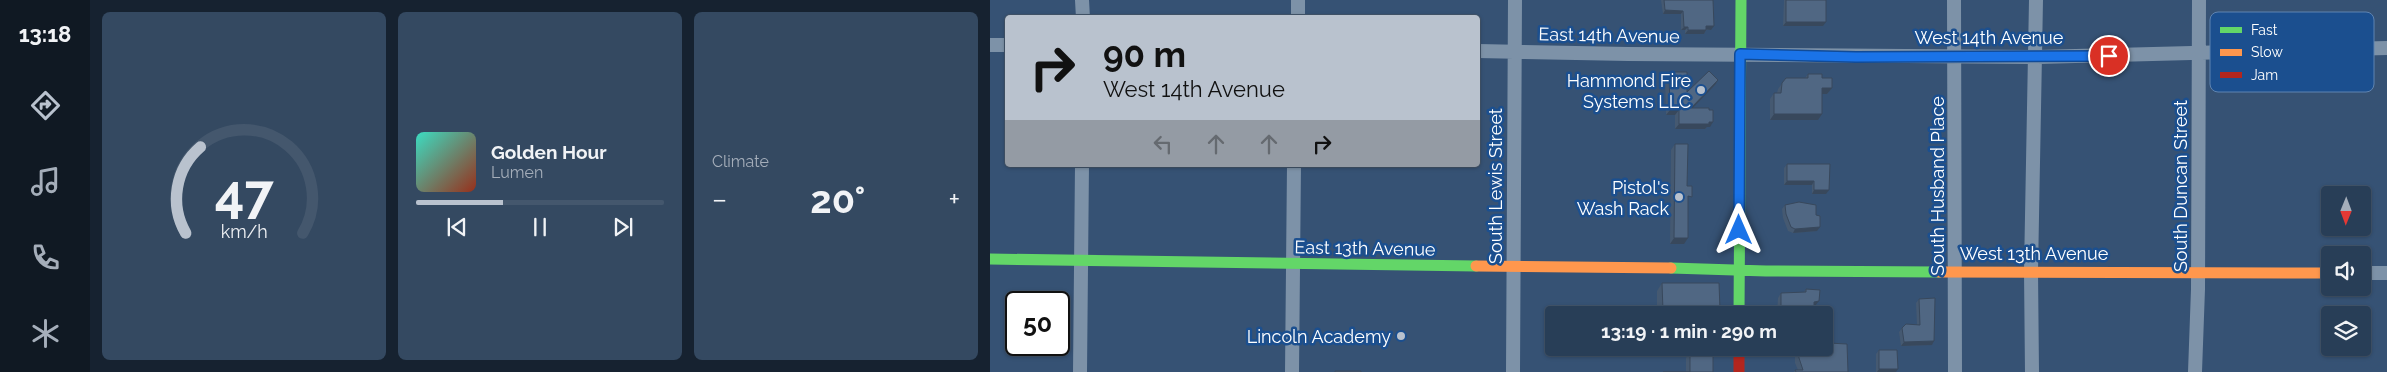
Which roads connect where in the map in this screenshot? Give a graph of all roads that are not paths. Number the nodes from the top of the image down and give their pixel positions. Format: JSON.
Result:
{"nodes":[{"id":1,"x":1082,"y":0,"type":"edge"},
{"id":2,"x":1298,"y":0,"type":"edge"},
{"id":3,"x":1515,"y":0,"type":"edge"},
{"id":4,"x":1741,"y":0,"type":"edge"},
{"id":5,"x":1954,"y":0,"type":"edge"},
{"id":6,"x":2036,"y":0,"type":"edge"},
{"id":7,"x":2199,"y":0,"type":"edge"},
{"id":8,"x":1082,"y":15,"type":"edge"},
{"id":9,"x":1298,"y":15,"type":"edge"},
{"id":10,"x":990,"y":45,"type":"edge"},
{"id":11,"x":1005,"y":45,"type":"edge"},
{"id":12,"x":2374,"y":48,"type":"edge"},
{"id":13,"x":2387,"y":48,"type":"edge"},
{"id":14,"x":1480,"y":51,"type":"edge"},
{"id":15,"x":1515,"y":51,"type":"junction"},
{"id":16,"x":1740,"y":54,"type":"junction"},
{"id":17,"x":2199,"y":54,"type":"junction"},
{"id":18,"x":2210,"y":54,"type":"edge"},
{"id":19,"x":1955,"y":56,"type":"junction"},
{"id":20,"x":2037,"y":57,"type":"junction"},
{"id":21,"x":1082,"y":167,"type":"edge"},
{"id":22,"x":1294,"y":167,"type":"edge"},
{"id":23,"x":990,"y":259,"type":"edge"},
{"id":24,"x":1081,"y":261,"type":"junction"},
{"id":25,"x":1292,"y":264,"type":"junction"},
{"id":26,"x":1513,"y":266,"type":"junction"},
{"id":27,"x":1739,"y":270,"type":"junction"},
{"id":28,"x":2031,"y":271,"type":"junction"},
{"id":29,"x":1956,"y":272,"type":"junction"},
{"id":30,"x":2198,"y":272,"type":"junction"},
{"id":31,"x":2321,"y":273,"type":"edge"},
{"id":32,"x":2371,"y":273,"type":"edge"},
{"id":33,"x":2387,"y":273,"type":"edge"},
{"id":34,"x":1739,"y":306,"type":"edge"},
{"id":35,"x":1739,"y":356,"type":"edge"},
{"id":36,"x":1080,"y":372,"type":"edge"},
{"id":37,"x":1292,"y":372,"type":"edge"},
{"id":38,"x":1513,"y":372,"type":"edge"},
{"id":39,"x":1739,"y":372,"type":"edge"},
{"id":40,"x":1955,"y":372,"type":"edge"},
{"id":41,"x":2032,"y":372,"type":"edge"},
{"id":42,"x":2195,"y":372,"type":"edge"}],
"edges":[{"from":1,"to":8,"type":"street"},
{"from":2,"to":9,"type":"street"},
{"from":3,"to":15,"type":"street","name":"South Lewis Street"},
{"from":4,"to":16,"type":"street"},
{"from":5,"to":19,"type":"street","name":"South Husband Place"},
{"from":6,"to":20,"type":"street"},
{"from":7,"to":17,"type":"street","name":"South Duncan Street"},
{"from":10,"to":11,"type":"street"},
{"from":12,"to":13,"type":"street","name":"West 14th Avenue"},
{"from":14,"to":15,"type":"street","name":"East 14th Avenue"},
{"from":15,"to":16,"type":"street","name":"East 14th Avenue"},
{"from":15,"to":26,"type":"street","name":"South Lewis Street"},
{"from":16,"to":19,"type":"street","name":"West 14th Avenue"},
{"from":16,"to":27,"type":"street"},
{"from":17,"to":18,"type":"street","name":"West 14th Avenue"},
{"from":17,"to":20,"type":"street","name":"West 14th Avenue"},
{"from":17,"to":30,"type":"street","name":"South Duncan Street"},
{"from":19,"to":20,"type":"street","name":"West 14th Avenue"},
{"from":19,"to":29,"type":"street","name":"South Husband Place"},
{"from":20,"to":28,"type":"street"},
{"from":21,"to":24,"type":"street"},
{"from":22,"to":25,"type":"street"},
{"from":23,"to":24,"type":"street","name":"East 13th Avenue"},
{"from":24,"to":25,"type":"street","name":"East 13th Avenue"},
{"from":24,"to":36,"type":"street"},
{"from":25,"to":26,"type":"street","name":"East 13th Avenue"},
{"from":25,"to":37,"type":"street"},
{"from":26,"to":27,"type":"street","name":"East 13th Avenue"},
{"from":26,"to":38,"type":"street","name":"South Lewis Street"},
{"from":27,"to":29,"type":"street","name":"West 13th Avenue"},
{"from":27,"to":34,"type":"street"},
{"from":28,"to":29,"type":"street","name":"West 13th Avenue"},
{"from":28,"to":30,"type":"street","name":"West 13th Avenue"},
{"from":28,"to":41,"type":"street"},
{"from":29,"to":40,"type":"street","name":"South Husband Place"},
{"from":30,"to":31,"type":"street","name":"West 13th Avenue"},
{"from":30,"to":42,"type":"street","name":"South Duncan Street"},
{"from":32,"to":33,"type":"street"},
{"from":35,"to":39,"type":"street"}]}
